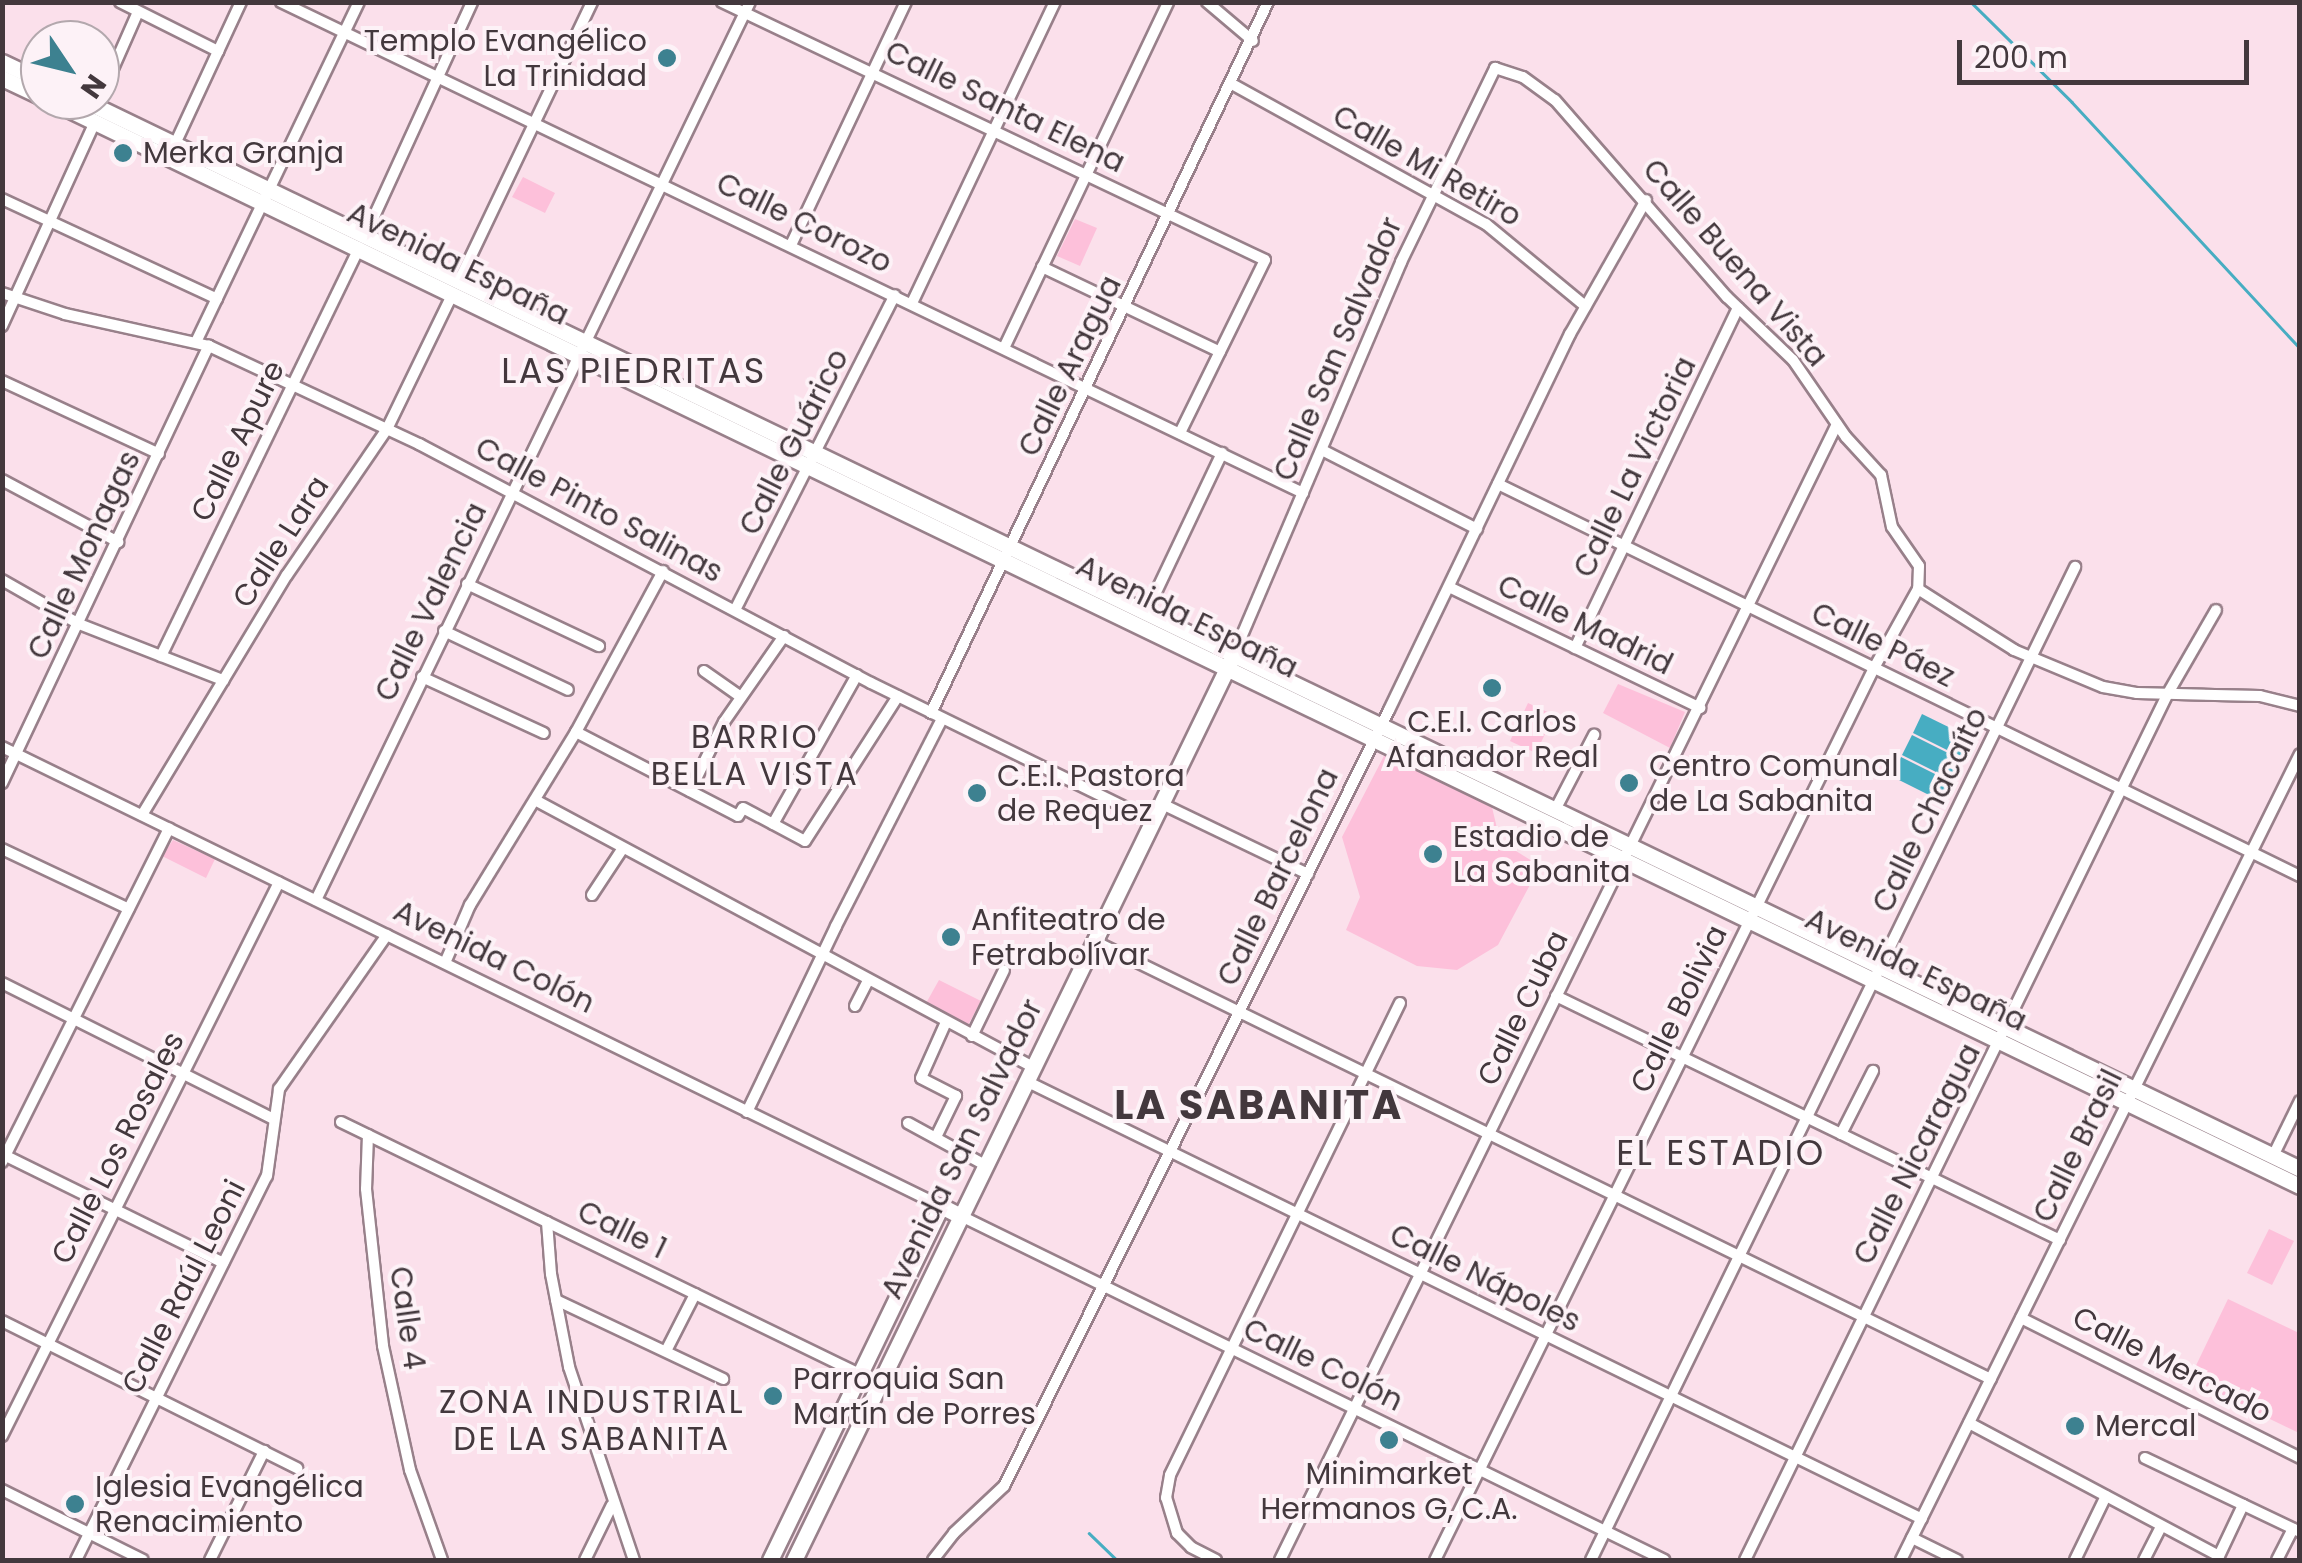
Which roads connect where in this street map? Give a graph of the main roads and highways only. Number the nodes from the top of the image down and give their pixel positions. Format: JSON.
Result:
{"nodes":[{"id":1,"x":120,"y":117,"type":"edge"},
{"id":2,"x":120,"y":118,"type":"edge"},
{"id":3,"x":267,"y":195,"type":"junction"},
{"id":4,"x":1008,"y":552,"type":"junction"},
{"id":5,"x":1231,"y":660,"type":"junction"},
{"id":6,"x":1379,"y":732,"type":"junction"},
{"id":7,"x":1628,"y":853,"type":"junction"},
{"id":8,"x":2131,"y":1096,"type":"junction"},
{"id":9,"x":2300,"y":1169,"type":"edge"},
{"id":10,"x":2300,"y":1186,"type":"edge"},
{"id":11,"x":941,"y":1206,"type":"joint"},
{"id":12,"x":960,"y":1216,"type":"junction"},
{"id":13,"x":770,"y":1560,"type":"edge"},
{"id":14,"x":794,"y":1560,"type":"edge"}],
"edges":[{"from":1,"to":3,"type":"main road","name":"Avenida España"},
{"from":2,"to":3,"type":"main road","name":"Avenida España"},
{"from":3,"to":4,"type":"main road","name":"Avenida España"},
{"from":4,"to":5,"type":"main road","name":"Avenida España"},
{"from":4,"to":5,"type":"main road","name":"Avenida España"},
{"from":5,"to":6,"type":"main road","name":"Avenida España"},
{"from":5,"to":12,"type":"main road","name":"Avenida San Salvador"},
{"from":6,"to":7,"type":"main road","name":"Avenida España"},
{"from":6,"to":7,"type":"main road","name":"Avenida España"},
{"from":7,"to":8,"type":"main road","name":"Avenida España"},
{"from":8,"to":9,"type":"main road","name":"Avenida España"},
{"from":8,"to":10,"type":"main road","name":"Avenida España"},
{"from":11,"to":12,"type":"main road","name":"Avenida Colón"},
{"from":11,"to":13,"type":"main road","name":"Avenida San Salvador"},
{"from":12,"to":14,"type":"main road","name":"Avenida San Salvador"}]}
